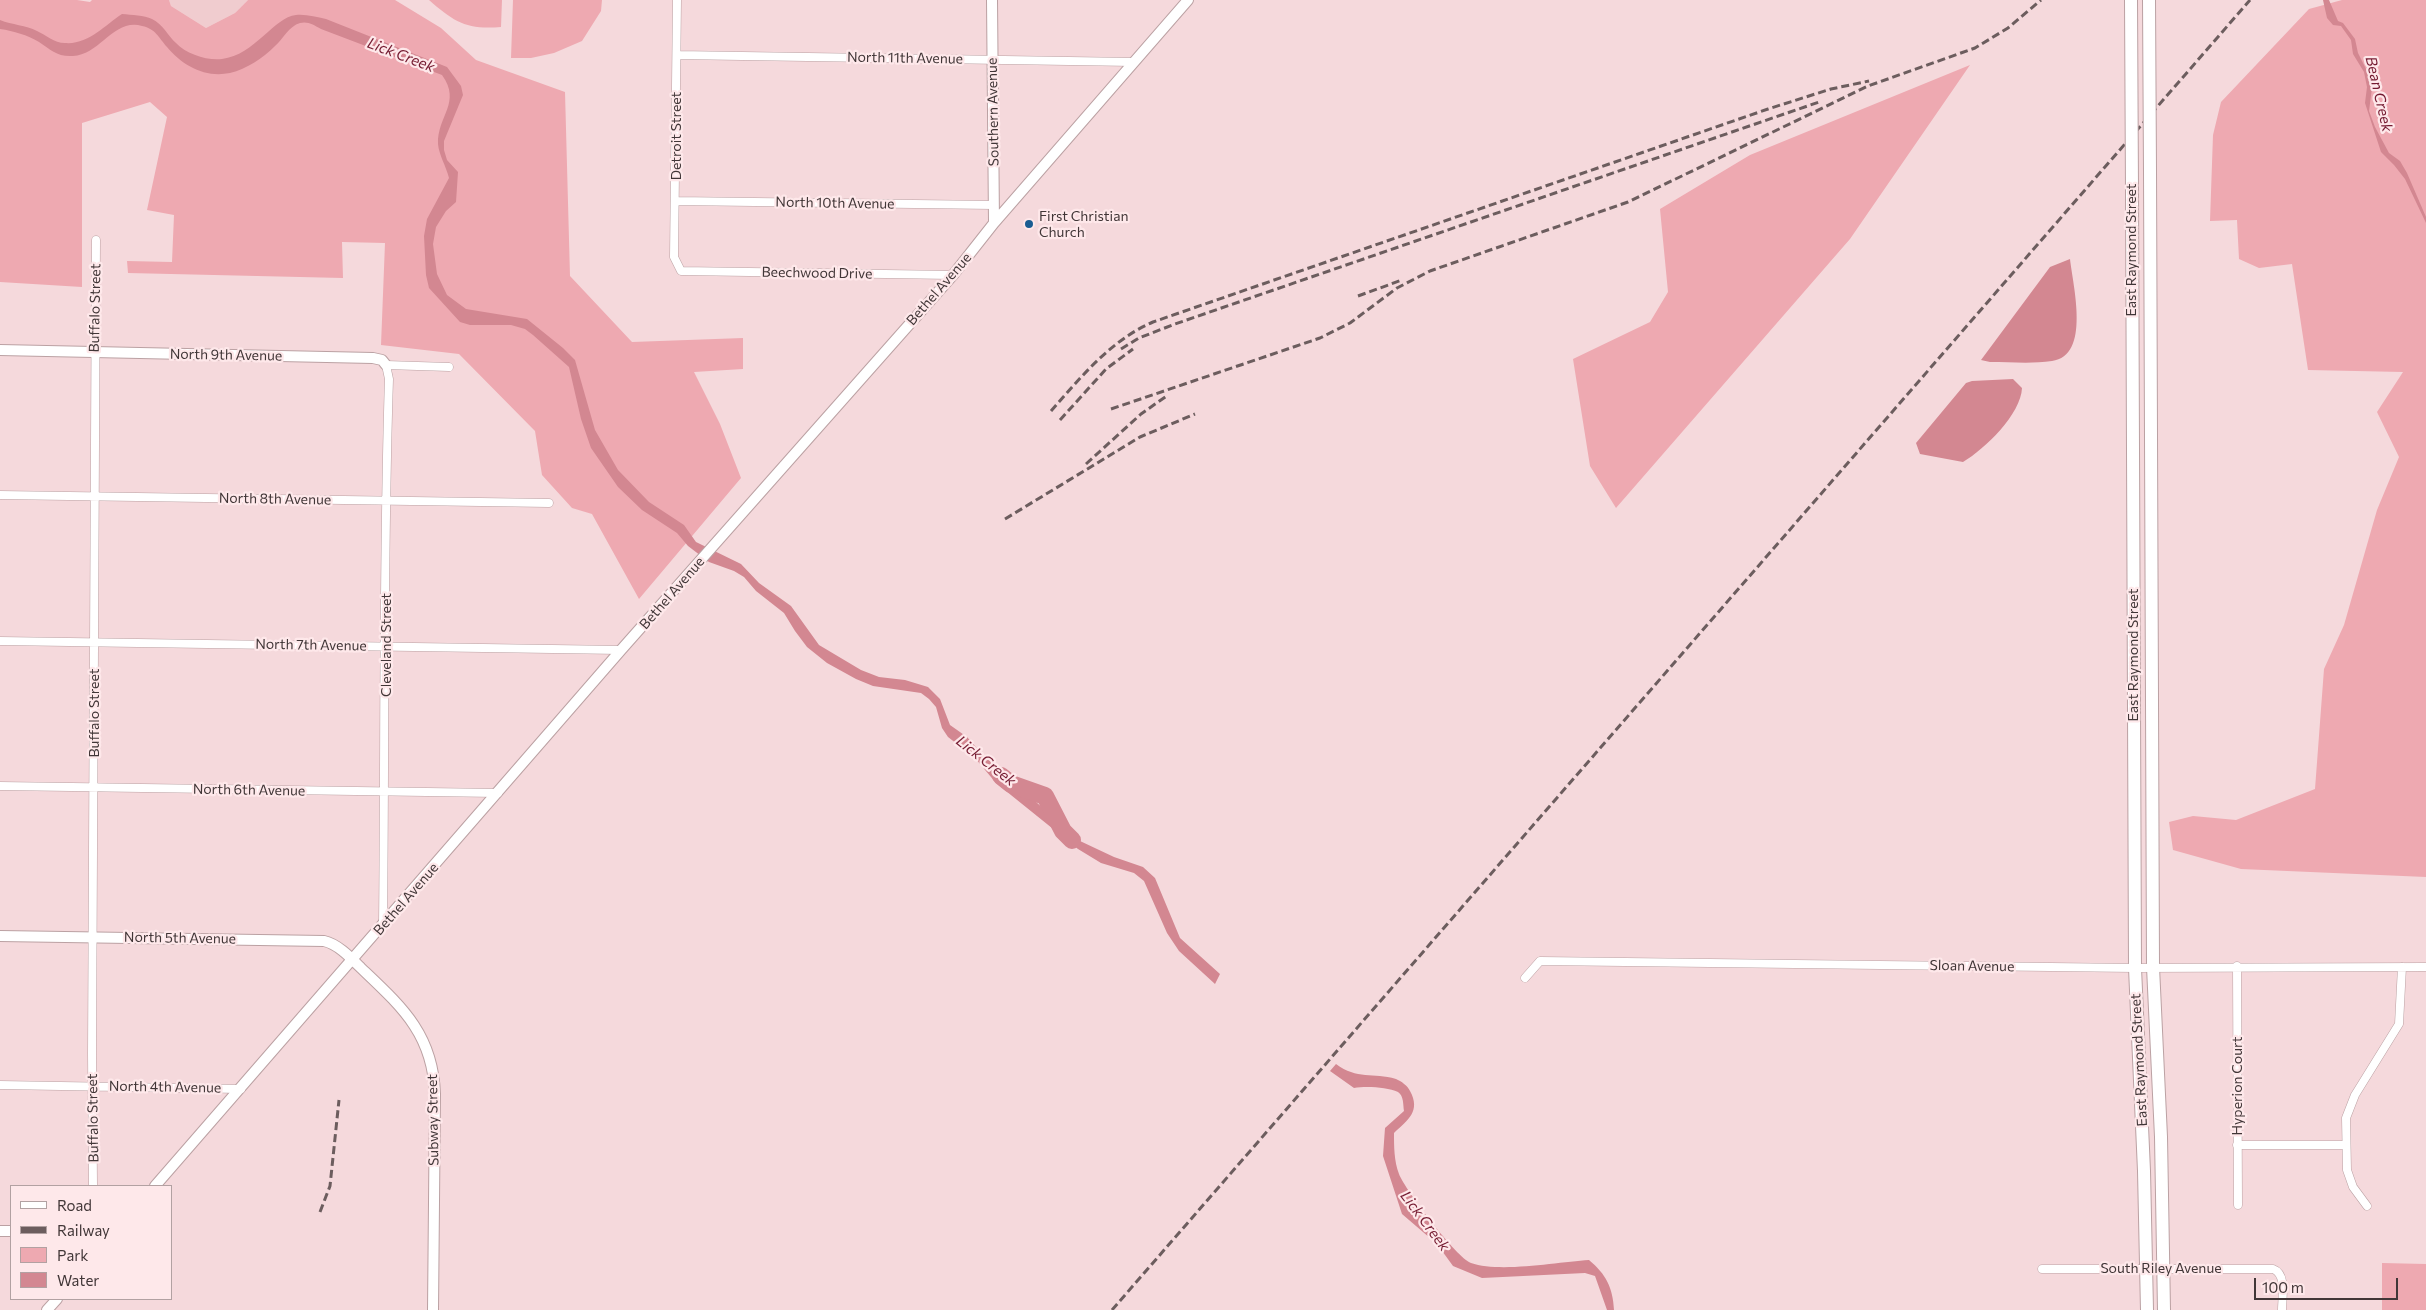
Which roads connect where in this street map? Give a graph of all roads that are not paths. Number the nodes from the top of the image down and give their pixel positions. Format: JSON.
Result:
{"nodes":[{"id":1,"x":677,"y":0,"type":"edge"},
{"id":2,"x":992,"y":0,"type":"edge"},
{"id":3,"x":1188,"y":0,"type":"edge"},
{"id":4,"x":2131,"y":0,"type":"edge"},
{"id":5,"x":2149,"y":0,"type":"edge"},
{"id":6,"x":677,"y":55,"type":"junction"},
{"id":7,"x":992,"y":59,"type":"junction"},
{"id":8,"x":1134,"y":62,"type":"junction"},
{"id":9,"x":676,"y":201,"type":"junction"},
{"id":10,"x":994,"y":205,"type":"junction"},
{"id":11,"x":994,"y":223,"type":"junction"},
{"id":12,"x":96,"y":240,"type":"dead end"},
{"id":13,"x":681,"y":271,"type":"joint"},
{"id":14,"x":953,"y":275,"type":"junction"},
{"id":15,"x":0,"y":350,"type":"edge"},
{"id":16,"x":94,"y":352,"type":"junction"},
{"id":17,"x":386,"y":365,"type":"junction"},
{"id":18,"x":449,"y":367,"type":"dead end"},
{"id":19,"x":0,"y":495,"type":"edge"},
{"id":20,"x":94,"y":496,"type":"junction"},
{"id":21,"x":385,"y":500,"type":"junction"},
{"id":22,"x":549,"y":503,"type":"dead end"},
{"id":23,"x":2133,"y":550,"type":"junction"},
{"id":24,"x":2150,"y":550,"type":"junction"},
{"id":25,"x":0,"y":640,"type":"edge"},
{"id":26,"x":94,"y":642,"type":"junction"},
{"id":27,"x":386,"y":646,"type":"junction"},
{"id":28,"x":621,"y":650,"type":"junction"},
{"id":29,"x":0,"y":786,"type":"edge"},
{"id":30,"x":94,"y":788,"type":"junction"},
{"id":31,"x":384,"y":792,"type":"junction"},
{"id":32,"x":498,"y":793,"type":"junction"},
{"id":33,"x":383,"y":925,"type":"junction"},
{"id":34,"x":0,"y":936,"type":"edge"},
{"id":35,"x":93,"y":937,"type":"junction"},
{"id":36,"x":352,"y":960,"type":"junction"},
{"id":37,"x":2237,"y":966,"type":"junction"},
{"id":38,"x":2153,"y":967,"type":"junction"},
{"id":39,"x":2402,"y":967,"type":"junction"},
{"id":40,"x":2426,"y":967,"type":"edge"},
{"id":41,"x":2135,"y":968,"type":"junction"},
{"id":42,"x":1525,"y":978,"type":"dead end"},
{"id":43,"x":0,"y":1085,"type":"edge"},
{"id":44,"x":93,"y":1086,"type":"junction"},
{"id":45,"x":241,"y":1088,"type":"junction"},
{"id":46,"x":2237,"y":1145,"type":"junction"},
{"id":47,"x":2345,"y":1145,"type":"junction"},
{"id":48,"x":93,"y":1185,"type":"edge"},
{"id":49,"x":156,"y":1185,"type":"edge"},
{"id":50,"x":2238,"y":1205,"type":"dead end"},
{"id":51,"x":2367,"y":1206,"type":"dead end"},
{"id":52,"x":2042,"y":1268,"type":"dead end"},
{"id":53,"x":2146,"y":1268,"type":"junction"},
{"id":54,"x":2164,"y":1268,"type":"junction"},
{"id":55,"x":56,"y":1300,"type":"edge"},
{"id":56,"x":48,"y":1310,"type":"edge"},
{"id":57,"x":433,"y":1310,"type":"edge"},
{"id":58,"x":2146,"y":1310,"type":"edge"},
{"id":59,"x":2164,"y":1310,"type":"edge"},
{"id":60,"x":2282,"y":1310,"type":"edge"}],
"edges":[{"from":1,"to":6,"type":"street","name":"Detroit Street"},
{"from":2,"to":7,"type":"street","name":"Southern Avenue"},
{"from":3,"to":8,"type":"street","name":"Bethel Avenue"},
{"from":4,"to":23,"type":"main road","name":"East Raymond Street","bridge":true},
{"from":5,"to":24,"type":"main road","name":"East Raymond Street","bridge":true},
{"from":6,"to":7,"type":"street","name":"North 11th Avenue"},
{"from":6,"to":9,"type":"street","name":"Detroit Street"},
{"from":7,"to":8,"type":"street","name":"North 11th Avenue"},
{"from":7,"to":10,"type":"street","name":"Southern Avenue"},
{"from":8,"to":11,"type":"street","name":"Bethel Avenue"},
{"from":9,"to":10,"type":"street","name":"North 10th Avenue"},
{"from":9,"to":13,"type":"street","name":"Detroit Street"},
{"from":10,"to":11,"type":"street","name":"Southern Avenue"},
{"from":11,"to":14,"type":"street","name":"Bethel Avenue"},
{"from":12,"to":16,"type":"street","name":"Buffalo Street"},
{"from":13,"to":14,"type":"street","name":"Beechwood Drive"},
{"from":14,"to":28,"type":"street","name":"Bethel Avenue"},
{"from":15,"to":16,"type":"street","name":"North 9th Avenue"},
{"from":16,"to":17,"type":"street","name":"North 9th Avenue"},
{"from":16,"to":20,"type":"street","name":"Buffalo Street"},
{"from":17,"to":18,"type":"street","name":"North 9th Avenue"},
{"from":17,"to":21,"type":"street","name":"Cleveland Street"},
{"from":19,"to":20,"type":"street","name":"North 8th Avenue"},
{"from":20,"to":21,"type":"street","name":"North 8th Avenue"},
{"from":20,"to":26,"type":"street","name":"Buffalo Street"},
{"from":21,"to":22,"type":"street","name":"North 8th Avenue"},
{"from":21,"to":27,"type":"street","name":"Cleveland Street"},
{"from":23,"to":24,"type":"main road"},
{"from":23,"to":41,"type":"main road","name":"East Raymond Street"},
{"from":24,"to":38,"type":"main road","name":"East Raymond Street"},
{"from":25,"to":26,"type":"street","name":"North 7th Avenue"},
{"from":26,"to":27,"type":"street","name":"North 7th Avenue"},
{"from":26,"to":30,"type":"street","name":"Buffalo Street"},
{"from":27,"to":28,"type":"street","name":"North 7th Avenue"},
{"from":27,"to":31,"type":"street","name":"Cleveland Street"},
{"from":28,"to":32,"type":"street","name":"Bethel Avenue"},
{"from":29,"to":30,"type":"street","name":"North 6th Avenue"},
{"from":30,"to":31,"type":"street","name":"North 6th Avenue"},
{"from":30,"to":35,"type":"street","name":"Buffalo Street"},
{"from":31,"to":32,"type":"street","name":"North 6th Avenue"},
{"from":31,"to":33,"type":"street","name":"Cleveland Street"},
{"from":32,"to":33,"type":"street","name":"Bethel Avenue"},
{"from":33,"to":36,"type":"street","name":"Bethel Avenue"},
{"from":34,"to":35,"type":"street","name":"North 5th Avenue"},
{"from":35,"to":36,"type":"street","name":"North 5th Avenue"},
{"from":35,"to":44,"type":"street","name":"Buffalo Street"},
{"from":36,"to":45,"type":"street","name":"Bethel Avenue"},
{"from":36,"to":57,"type":"street","name":"Subway Street"},
{"from":37,"to":38,"type":"street","name":"Sloan Avenue"},
{"from":37,"to":39,"type":"street","name":"Sloan Avenue"},
{"from":37,"to":46,"type":"street","name":"Hyperion Court"},
{"from":38,"to":41,"type":"street","name":"Sloan Avenue"},
{"from":38,"to":54,"type":"main road","name":"East Raymond Street"},
{"from":39,"to":40,"type":"street","name":"Sloan Avenue"},
{"from":39,"to":47,"type":"street"},
{"from":41,"to":42,"type":"street","name":"Sloan Avenue"},
{"from":41,"to":53,"type":"main road","name":"East Raymond Street"},
{"from":43,"to":44,"type":"street","name":"North 4th Avenue"},
{"from":44,"to":45,"type":"street","name":"North 4th Avenue"},
{"from":44,"to":48,"type":"street","name":"Buffalo Street"},
{"from":45,"to":49,"type":"street","name":"Bethel Avenue"},
{"from":46,"to":47,"type":"street"},
{"from":46,"to":50,"type":"street","name":"Hyperion Court"},
{"from":47,"to":51,"type":"street"},
{"from":52,"to":53,"type":"street","name":"South Riley Avenue"},
{"from":53,"to":54,"type":"street","name":"South Riley Avenue"},
{"from":53,"to":58,"type":"main road","name":"East Raymond Street"},
{"from":54,"to":59,"type":"main road","name":"East Raymond Street"},
{"from":54,"to":60,"type":"street","name":"South Riley Avenue"},
{"from":55,"to":56,"type":"street"}]}
